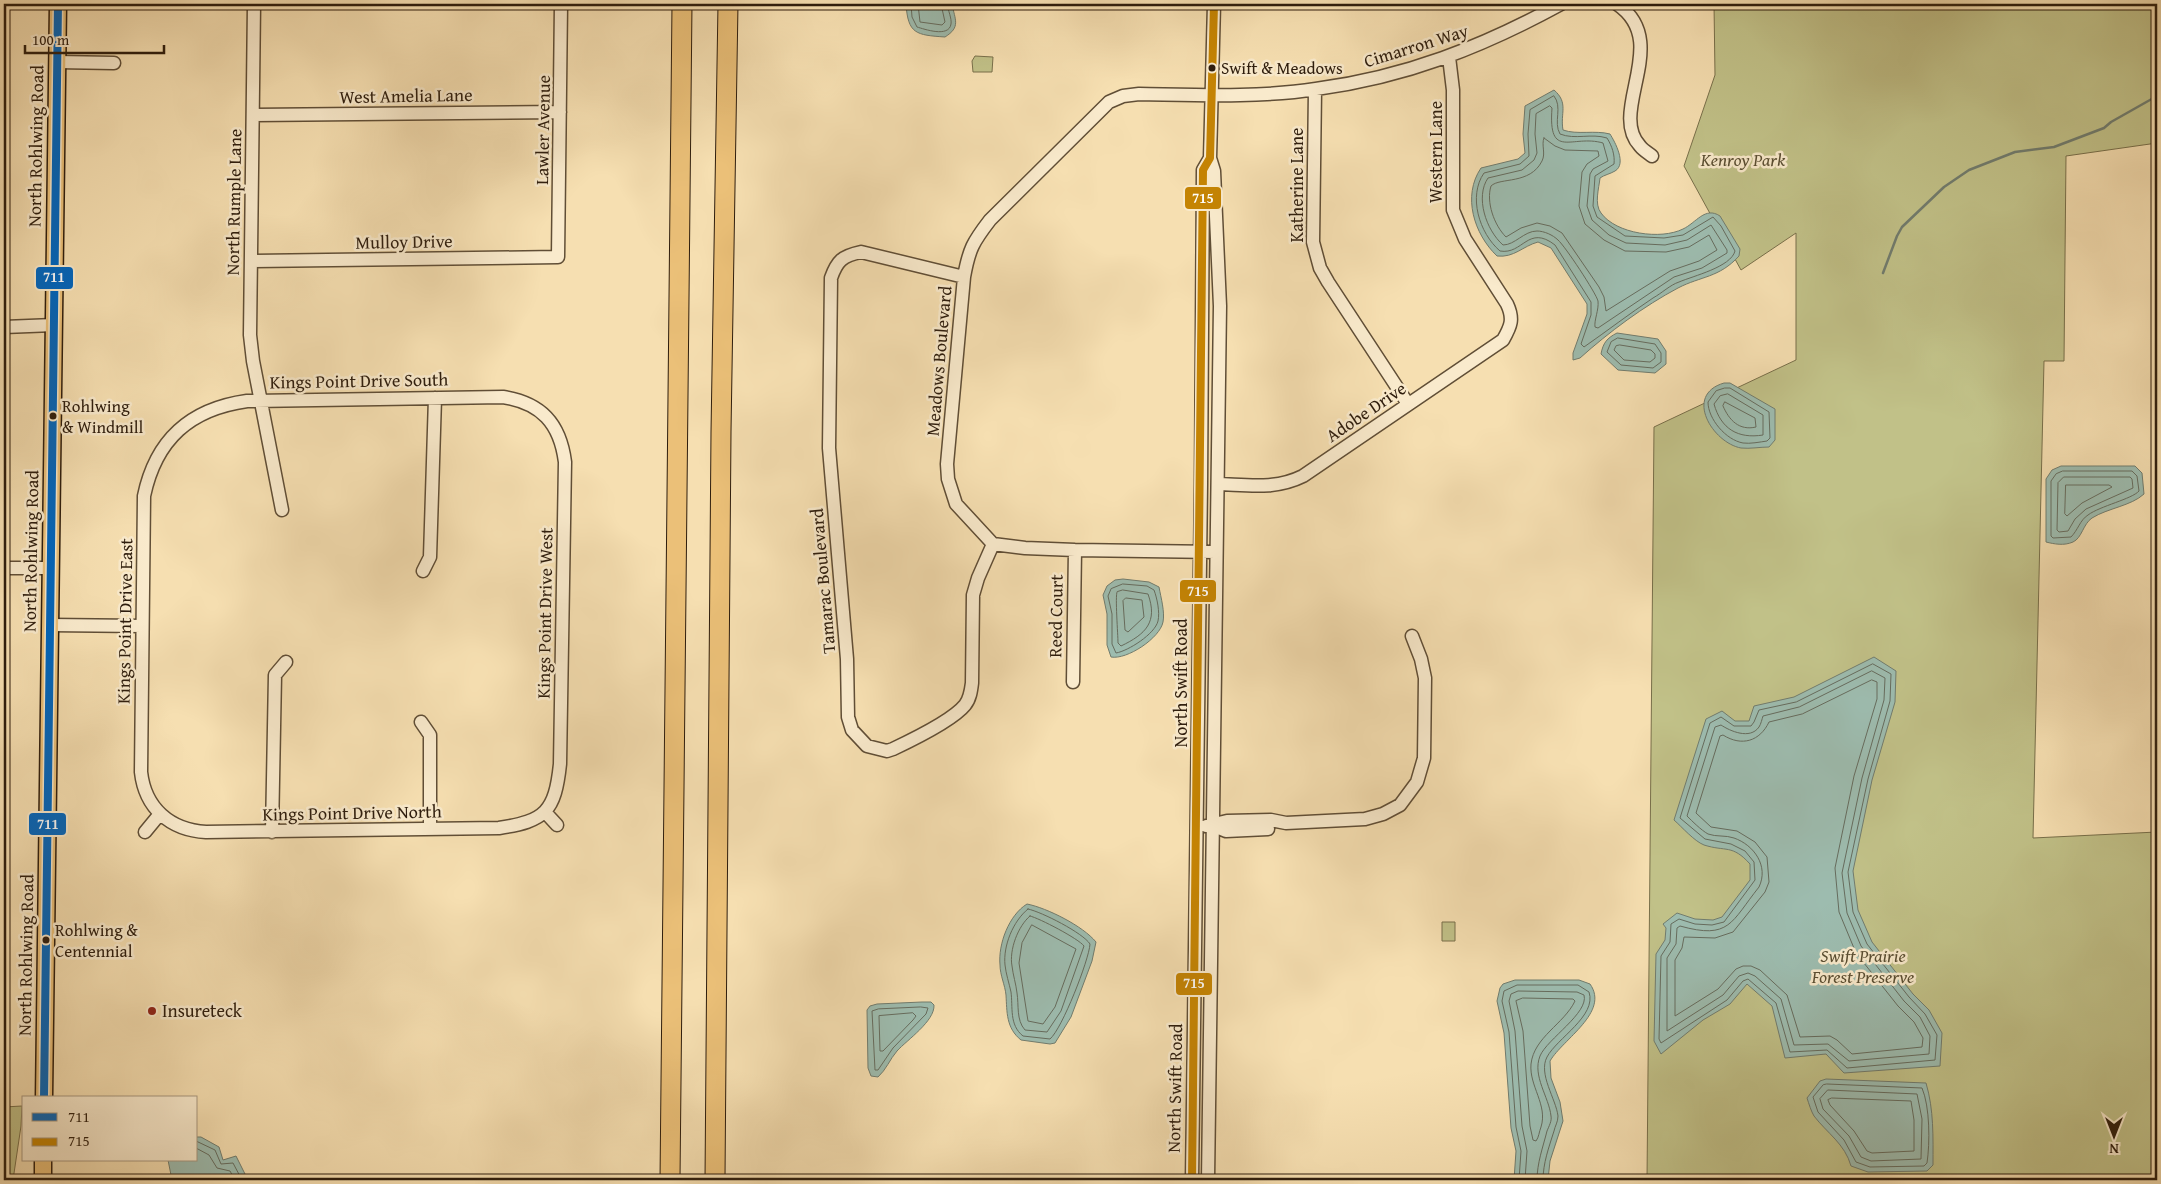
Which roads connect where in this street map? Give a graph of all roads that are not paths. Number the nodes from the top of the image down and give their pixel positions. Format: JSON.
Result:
{"nodes":[{"id":1,"x":58,"y":4,"type":"edge"},
{"id":2,"x":254,"y":4,"type":"edge"},
{"id":3,"x":561,"y":4,"type":"edge"},
{"id":4,"x":675,"y":4,"type":"edge"},
{"id":5,"x":682,"y":4,"type":"edge"},
{"id":6,"x":728,"y":4,"type":"edge"},
{"id":7,"x":1214,"y":4,"type":"edge"},
{"id":8,"x":1561,"y":4,"type":"edge"},
{"id":9,"x":1617,"y":4,"type":"edge"},
{"id":10,"x":1449,"y":57,"type":"junction"},
{"id":11,"x":57,"y":62,"type":"junction"},
{"id":12,"x":114,"y":63,"type":"dead end"},
{"id":13,"x":1315,"y":90,"type":"junction"},
{"id":14,"x":1212,"y":94,"type":"junction"},
{"id":15,"x":560,"y":112,"type":"junction"},
{"id":16,"x":253,"y":115,"type":"junction"},
{"id":17,"x":681,"y":141,"type":"junction"},
{"id":18,"x":1652,"y":156,"type":"dead end"},
{"id":19,"x":1210,"y":158,"type":"junction"},
{"id":20,"x":558,"y":257,"type":"joint"},
{"id":21,"x":251,"y":261,"type":"junction"},
{"id":22,"x":964,"y":277,"type":"junction"},
{"id":23,"x":1513,"y":321,"type":"joint"},
{"id":24,"x":54,"y":324,"type":"junction"},
{"id":25,"x":4,"y":327,"type":"edge"},
{"id":26,"x":435,"y":398,"type":"junction"},
{"id":27,"x":260,"y":400,"type":"junction"},
{"id":28,"x":1408,"y":404,"type":"junction"},
{"id":29,"x":554,"y":426,"type":"joint"},
{"id":30,"x":167,"y":442,"type":"joint"},
{"id":31,"x":1218,"y":484,"type":"junction"},
{"id":32,"x":282,"y":510,"type":"dead end"},
{"id":33,"x":993,"y":544,"type":"junction"},
{"id":34,"x":1075,"y":550,"type":"junction"},
{"id":35,"x":1200,"y":552,"type":"junction"},
{"id":36,"x":1216,"y":552,"type":"junction"},
{"id":37,"x":4,"y":568,"type":"edge"},
{"id":38,"x":51,"y":568,"type":"junction"},
{"id":39,"x":423,"y":571,"type":"dead end"},
{"id":40,"x":50,"y":625,"type":"junction"},
{"id":41,"x":142,"y":626,"type":"junction"},
{"id":42,"x":1412,"y":636,"type":"dead end"},
{"id":43,"x":286,"y":662,"type":"dead end"},
{"id":44,"x":1073,"y":682,"type":"dead end"},
{"id":45,"x":421,"y":722,"type":"dead end"},
{"id":46,"x":548,"y":807,"type":"junction"},
{"id":47,"x":156,"y":809,"type":"junction"},
{"id":48,"x":557,"y":825,"type":"dead end"},
{"id":49,"x":1197,"y":826,"type":"junction"},
{"id":50,"x":1214,"y":826,"type":"junction"},
{"id":51,"x":430,"y":829,"type":"junction"},
{"id":52,"x":145,"y":832,"type":"dead end"},
{"id":53,"x":272,"y":832,"type":"junction"},
{"id":54,"x":671,"y":1052,"type":"junction"},
{"id":55,"x":44,"y":1096,"type":"edge"},
{"id":56,"x":44,"y":1162,"type":"edge"},
{"id":57,"x":43,"y":1180,"type":"edge"},
{"id":58,"x":660,"y":1180,"type":"edge"},
{"id":59,"x":670,"y":1180,"type":"edge"},
{"id":60,"x":715,"y":1180,"type":"edge"},
{"id":61,"x":1192,"y":1180,"type":"edge"},
{"id":62,"x":1208,"y":1180,"type":"edge"}],
"edges":[{"from":1,"to":11,"type":"main road","name":"North Rohlwing Road"},
{"from":2,"to":16,"type":"street","name":"North Rumple Lane"},
{"from":3,"to":15,"type":"street","name":"Lawler Avenue"},
{"from":4,"to":17,"type":"highway"},
{"from":5,"to":17,"type":"highway"},
{"from":6,"to":60,"type":"highway"},
{"from":7,"to":14,"type":"street","name":"North Swift Road"},
{"from":8,"to":10,"type":"street","name":"Cimarron Way"},
{"from":9,"to":18,"type":"street"},
{"from":10,"to":13,"type":"street","name":"Cimarron Way"},
{"from":10,"to":23,"type":"street","name":"Western Lane"},
{"from":11,"to":12,"type":"street"},
{"from":11,"to":24,"type":"main road","name":"North Rohlwing Road"},
{"from":13,"to":14,"type":"street","name":"Cimarron Way"},
{"from":13,"to":28,"type":"street","name":"Katherine Lane"},
{"from":14,"to":19,"type":"street","name":"North Swift Road"},
{"from":14,"to":22,"type":"street","name":"Meadows Boulevard"},
{"from":15,"to":16,"type":"street","name":"West Amelia Lane"},
{"from":15,"to":20,"type":"street","name":"Lawler Avenue"},
{"from":16,"to":21,"type":"street","name":"North Rumple Lane"},
{"from":17,"to":54,"type":"highway"},
{"from":19,"to":31,"type":"street","name":"North Swift Road"},
{"from":19,"to":35,"type":"street","name":"North Swift Road"},
{"from":20,"to":21,"type":"street","name":"Mulloy Drive"},
{"from":21,"to":27,"type":"street","name":"North Rumple Lane"},
{"from":22,"to":33,"type":"street","name":"Meadows Boulevard"},
{"from":22,"to":33,"type":"street","name":"Tamarac Boulevard"},
{"from":23,"to":28,"type":"street","name":"Adobe Drive"},
{"from":24,"to":25,"type":"street"},
{"from":24,"to":38,"type":"main road","name":"North Rohlwing Road"},
{"from":26,"to":27,"type":"street","name":"Kings Point Drive South"},
{"from":26,"to":29,"type":"street","name":"Kings Point Drive South"},
{"from":26,"to":39,"type":"street"},
{"from":27,"to":30,"type":"street","name":"Kings Point Drive South"},
{"from":27,"to":32,"type":"street","name":"North Rumple Lane"},
{"from":28,"to":31,"type":"street","name":"Adobe Drive"},
{"from":29,"to":46,"type":"street","name":"Kings Point Drive West"},
{"from":30,"to":41,"type":"street","name":"Kings Point Drive East"},
{"from":31,"to":36,"type":"street","name":"North Swift Road"},
{"from":33,"to":34,"type":"street"},
{"from":34,"to":35,"type":"street"},
{"from":34,"to":44,"type":"street","name":"Reed Court"},
{"from":35,"to":36,"type":"street"},
{"from":35,"to":49,"type":"street","name":"North Swift Road"},
{"from":36,"to":50,"type":"street","name":"North Swift Road"},
{"from":37,"to":38,"type":"street"},
{"from":38,"to":40,"type":"main road","name":"North Rohlwing Road"},
{"from":40,"to":41,"type":"street"},
{"from":40,"to":55,"type":"main road","name":"North Rohlwing Road"},
{"from":41,"to":47,"type":"street","name":"Kings Point Drive East"},
{"from":42,"to":50,"type":"street"},
{"from":43,"to":53,"type":"street"},
{"from":45,"to":51,"type":"street"},
{"from":46,"to":48,"type":"street"},
{"from":46,"to":51,"type":"street","name":"Kings Point Drive North"},
{"from":47,"to":52,"type":"street"},
{"from":47,"to":53,"type":"street","name":"Kings Point Drive North"},
{"from":49,"to":50,"type":"street"},
{"from":49,"to":61,"type":"street","name":"North Swift Road"},
{"from":50,"to":62,"type":"street","name":"North Swift Road"},
{"from":51,"to":53,"type":"street","name":"Kings Point Drive North"},
{"from":54,"to":58,"type":"highway"},
{"from":54,"to":59,"type":"highway"},
{"from":56,"to":57,"type":"main road"}]}
